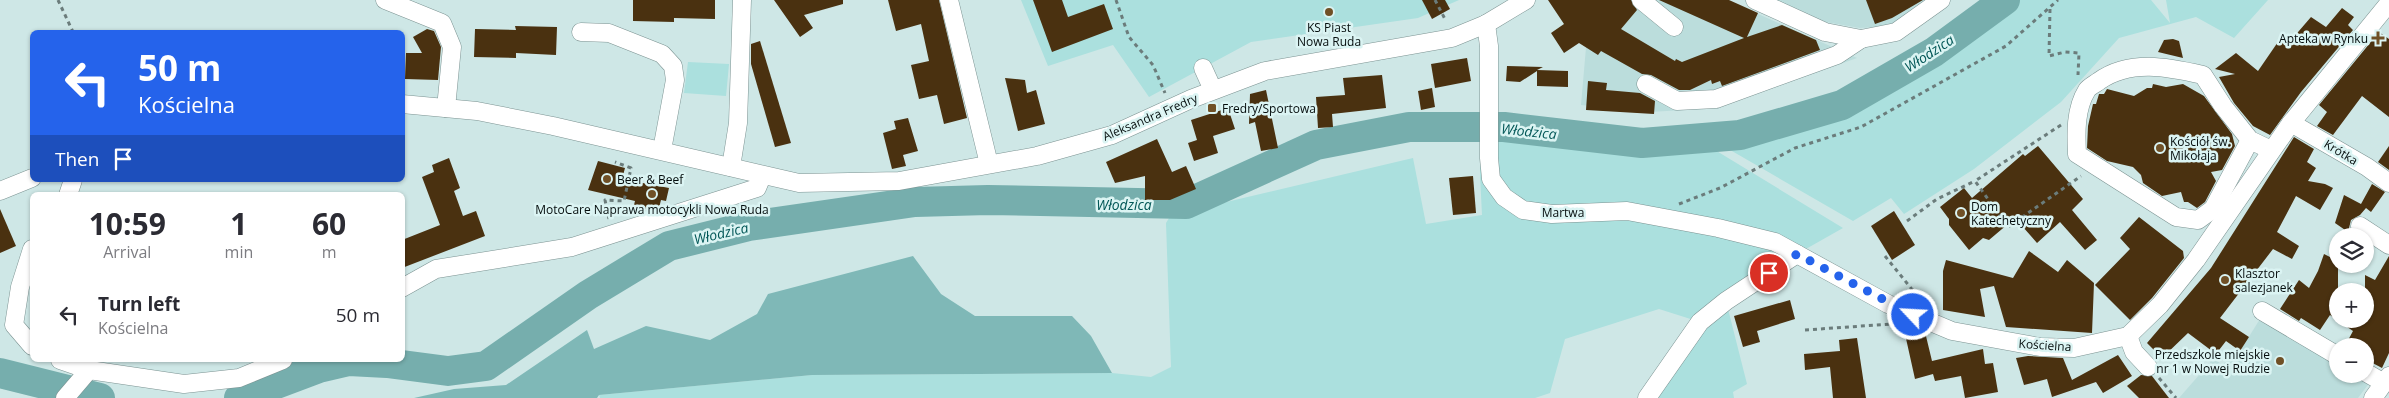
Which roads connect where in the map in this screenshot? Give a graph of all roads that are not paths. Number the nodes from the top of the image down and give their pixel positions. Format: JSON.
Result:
{"nodes":[{"id":1,"x":385,"y":0,"type":"edge"},
{"id":2,"x":742,"y":0,"type":"edge"},
{"id":3,"x":949,"y":0,"type":"edge"},
{"id":4,"x":1526,"y":0,"type":"edge"},
{"id":5,"x":1641,"y":0,"type":"edge"},
{"id":6,"x":1755,"y":0,"type":"edge"},
{"id":7,"x":1941,"y":0,"type":"edge"},
{"id":8,"x":2389,"y":3,"type":"edge"},
{"id":9,"x":1486,"y":24,"type":"junction"},
{"id":10,"x":1674,"y":27,"type":"dead end"},
{"id":11,"x":581,"y":32,"type":"dead end"},
{"id":12,"x":1861,"y":39,"type":"junction"},
{"id":13,"x":1203,"y":68,"type":"dead end"},
{"id":14,"x":1646,"y":84,"type":"dead end"},
{"id":15,"x":1213,"y":90,"type":"junction"},
{"id":16,"x":405,"y":104,"type":"edge"},
{"id":17,"x":446,"y":108,"type":"junction"},
{"id":18,"x":2291,"y":122,"type":"junction"},
{"id":19,"x":2250,"y":140,"type":"junction"},
{"id":20,"x":662,"y":150,"type":"junction"},
{"id":21,"x":2270,"y":150,"type":"junction"},
{"id":22,"x":989,"y":164,"type":"junction"},
{"id":23,"x":732,"y":167,"type":"junction"},
{"id":24,"x":762,"y":176,"type":"junction"},
{"id":25,"x":30,"y":179,"type":"edge"},
{"id":26,"x":2389,"y":184,"type":"edge"},
{"id":27,"x":0,"y":191,"type":"edge"},
{"id":28,"x":2360,"y":226,"type":"dead end"},
{"id":29,"x":2389,"y":245,"type":"edge"},
{"id":30,"x":1797,"y":254,"type":"junction"},
{"id":31,"x":30,"y":255,"type":"edge"},
{"id":32,"x":405,"y":286,"type":"edge"},
{"id":33,"x":2262,"y":311,"type":"dead end"},
{"id":34,"x":2128,"y":336,"type":"junction"},
{"id":35,"x":30,"y":344,"type":"edge"},
{"id":36,"x":2329,"y":351,"type":"edge"},
{"id":37,"x":63,"y":362,"type":"edge"},
{"id":38,"x":279,"y":362,"type":"edge"},
{"id":39,"x":2148,"y":367,"type":"road end"},
{"id":40,"x":84,"y":375,"type":"junction"},
{"id":41,"x":2374,"y":375,"type":"edge"},
{"id":42,"x":2386,"y":379,"type":"edge"},
{"id":43,"x":65,"y":398,"type":"edge"},
{"id":44,"x":1647,"y":398,"type":"edge"},
{"id":45,"x":2372,"y":398,"type":"edge"}],
"edges":[{"from":1,"to":17,"type":"street"},
{"from":2,"to":23,"type":"street"},
{"from":3,"to":22,"type":"street"},
{"from":4,"to":9,"type":"street","name":"Aleksandra Fredry"},
{"from":5,"to":10,"type":"street"},
{"from":6,"to":12,"type":"street"},
{"from":7,"to":12,"type":"street"},
{"from":8,"to":18,"type":"street"},
{"from":9,"to":15,"type":"street","name":"Aleksandra Fredry"},
{"from":9,"to":30,"type":"street","name":"Martwa"},
{"from":11,"to":20,"type":"street"},
{"from":12,"to":14,"type":"street"},
{"from":13,"to":15,"type":"street"},
{"from":15,"to":22,"type":"street","name":"Aleksandra Fredry"},
{"from":16,"to":17,"type":"street","name":"Aleksandra Fredry"},
{"from":17,"to":20,"type":"street","name":"Aleksandra Fredry"},
{"from":18,"to":21,"type":"street"},
{"from":18,"to":26,"type":"street","name":"Krótka"},
{"from":19,"to":19,"type":"street"},
{"from":19,"to":21,"type":"street"},
{"from":20,"to":23,"type":"street","name":"Aleksandra Fredry"},
{"from":21,"to":34,"type":"street"},
{"from":22,"to":24,"type":"street","name":"Aleksandra Fredry"},
{"from":23,"to":24,"type":"street","name":"Aleksandra Fredry"},
{"from":24,"to":32,"type":"street"},
{"from":25,"to":27,"type":"street"},
{"from":28,"to":29,"type":"street"},
{"from":30,"to":34,"type":"street","name":"Kościelna"},
{"from":30,"to":44,"type":"street"},
{"from":31,"to":35,"type":"street"},
{"from":33,"to":36,"type":"street"},
{"from":34,"to":39,"type":"street"},
{"from":37,"to":40,"type":"street"},
{"from":38,"to":40,"type":"street"},
{"from":40,"to":43,"type":"street"},
{"from":41,"to":42,"type":"street"},
{"from":42,"to":45,"type":"street"}]}
